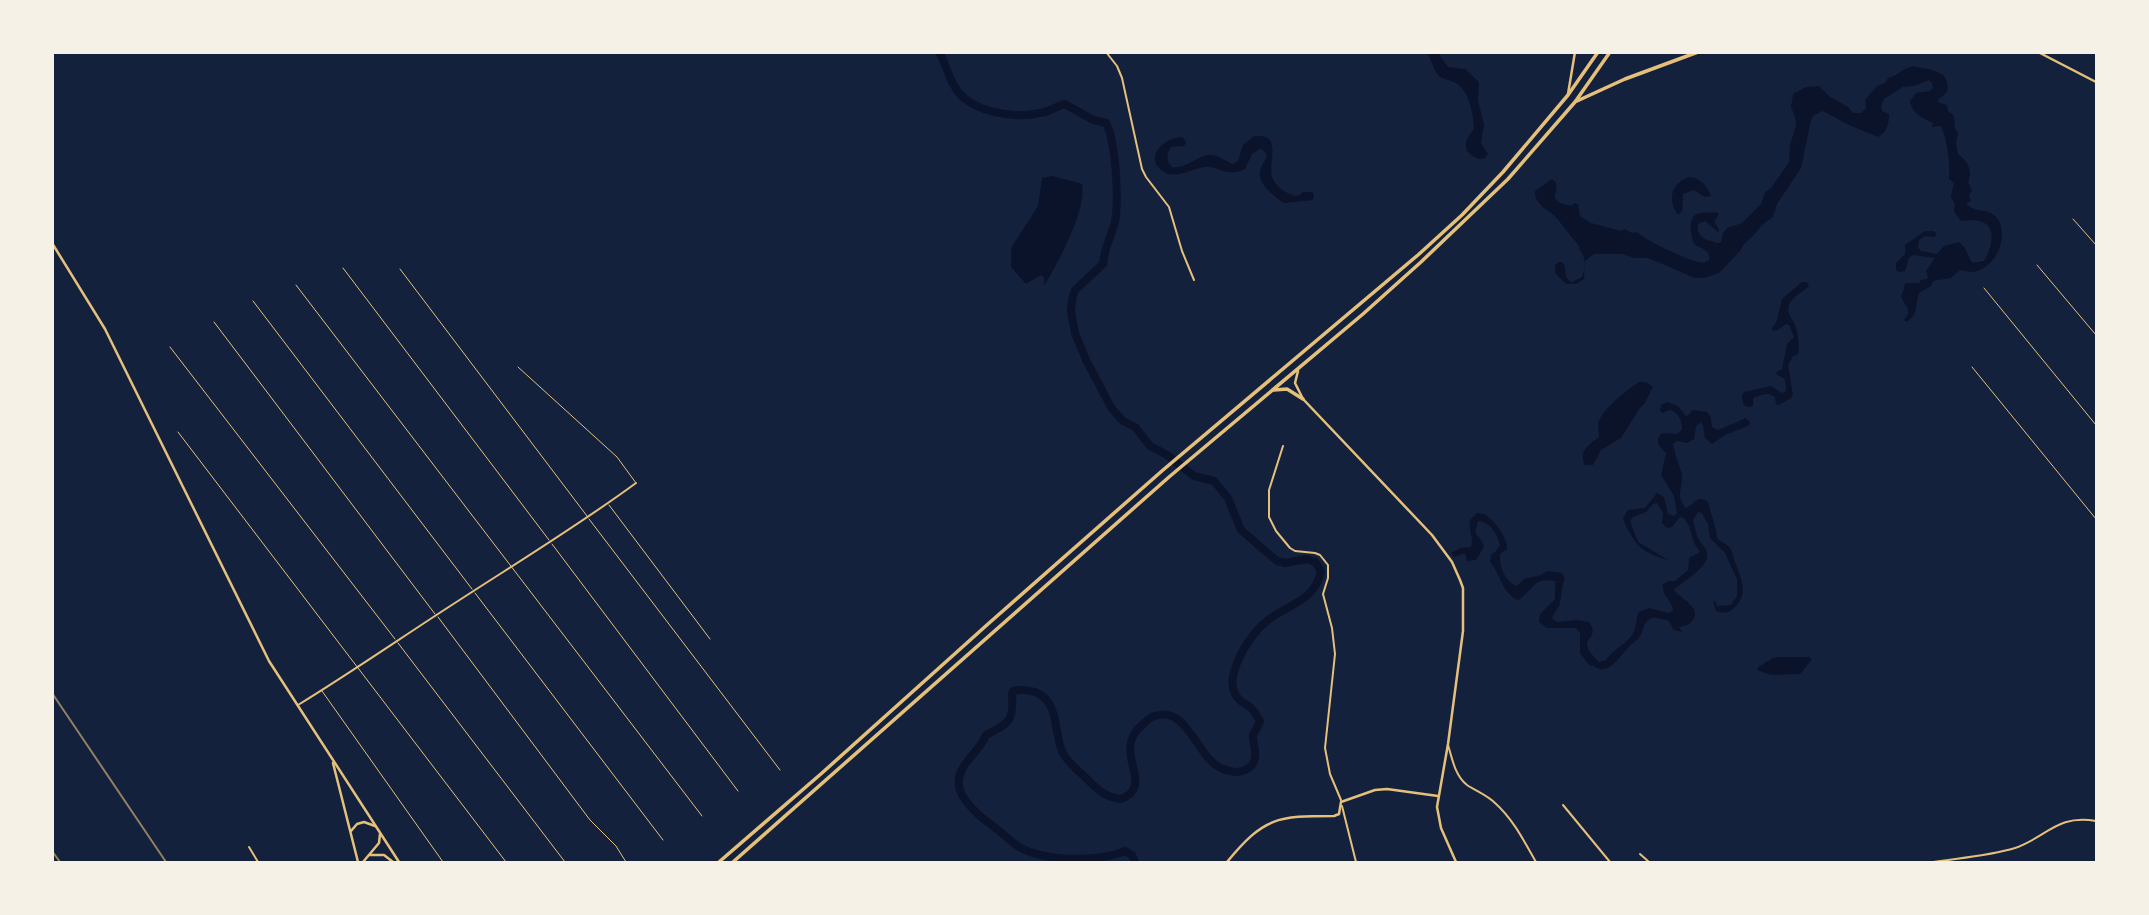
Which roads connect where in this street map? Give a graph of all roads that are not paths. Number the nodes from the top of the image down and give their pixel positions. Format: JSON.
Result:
{"nodes":[{"id":1,"x":1106,"y":52,"type":"edge"},
{"id":2,"x":1574,"y":52,"type":"edge"},
{"id":3,"x":1598,"y":52,"type":"edge"},
{"id":4,"x":1610,"y":52,"type":"edge"},
{"id":5,"x":1698,"y":52,"type":"edge"},
{"id":6,"x":2038,"y":52,"type":"edge"},
{"id":7,"x":2096,"y":82,"type":"edge"},
{"id":8,"x":1568,"y":95,"type":"junction"},
{"id":9,"x":1575,"y":102,"type":"junction"},
{"id":10,"x":2073,"y":219,"type":"dead end"},
{"id":11,"x":52,"y":243,"type":"edge"},
{"id":12,"x":2096,"y":245,"type":"edge"},
{"id":13,"x":2037,"y":265,"type":"dead end"},
{"id":14,"x":343,"y":268,"type":"dead end"},
{"id":15,"x":400,"y":270,"type":"dead end"},
{"id":16,"x":1194,"y":280,"type":"dead end"},
{"id":17,"x":296,"y":285,"type":"dead end"},
{"id":18,"x":1984,"y":288,"type":"dead end"},
{"id":19,"x":253,"y":301,"type":"dead end"},
{"id":20,"x":214,"y":322,"type":"dead end"},
{"id":21,"x":2096,"y":335,"type":"edge"},
{"id":22,"x":170,"y":347,"type":"dead end"},
{"id":23,"x":519,"y":367,"type":"dead end"},
{"id":24,"x":1299,"y":367,"type":"junction"},
{"id":25,"x":1972,"y":367,"type":"dead end"},
{"id":26,"x":1269,"y":393,"type":"junction"},
{"id":27,"x":1303,"y":399,"type":"junction"},
{"id":28,"x":2096,"y":425,"type":"edge"},
{"id":29,"x":178,"y":432,"type":"dead end"},
{"id":30,"x":1283,"y":446,"type":"dead end"},
{"id":31,"x":636,"y":482,"type":"joint"},
{"id":32,"x":608,"y":503,"type":"junction"},
{"id":33,"x":588,"y":517,"type":"junction"},
{"id":34,"x":2096,"y":519,"type":"edge"},
{"id":35,"x":551,"y":542,"type":"junction"},
{"id":36,"x":513,"y":567,"type":"junction"},
{"id":37,"x":473,"y":591,"type":"junction"},
{"id":38,"x":436,"y":615,"type":"junction"},
{"id":39,"x":710,"y":639,"type":"dead end"},
{"id":40,"x":397,"y":642,"type":"junction"},
{"id":41,"x":358,"y":668,"type":"junction"},
{"id":42,"x":322,"y":691,"type":"junction"},
{"id":43,"x":297,"y":705,"type":"junction"},
{"id":44,"x":1448,"y":744,"type":"junction"},
{"id":45,"x":332,"y":760,"type":"junction"},
{"id":46,"x":780,"y":770,"type":"dead end"},
{"id":47,"x":738,"y":791,"type":"dead end"},
{"id":48,"x":1438,"y":796,"type":"junction"},
{"id":49,"x":1341,"y":802,"type":"junction"},
{"id":50,"x":1563,"y":805,"type":"dead end"},
{"id":51,"x":702,"y":816,"type":"dead end"},
{"id":52,"x":2096,"y":821,"type":"edge"},
{"id":53,"x":378,"y":829,"type":"junction"},
{"id":54,"x":350,"y":834,"type":"junction"},
{"id":55,"x":663,"y":840,"type":"dead end"},
{"id":56,"x":249,"y":847,"type":"dead end"},
{"id":57,"x":1640,"y":854,"type":"dead end"},
{"id":58,"x":367,"y":856,"type":"junction"},
{"id":59,"x":258,"y":863,"type":"edge"},
{"id":60,"x":360,"y":863,"type":"edge"},
{"id":61,"x":396,"y":863,"type":"edge"},
{"id":62,"x":443,"y":863,"type":"edge"},
{"id":63,"x":506,"y":863,"type":"edge"},
{"id":64,"x":565,"y":863,"type":"edge"},
{"id":65,"x":626,"y":863,"type":"edge"},
{"id":66,"x":719,"y":863,"type":"edge"},
{"id":67,"x":733,"y":863,"type":"edge"},
{"id":68,"x":1227,"y":863,"type":"edge"},
{"id":69,"x":1356,"y":863,"type":"edge"},
{"id":70,"x":1455,"y":863,"type":"edge"},
{"id":71,"x":1536,"y":863,"type":"edge"},
{"id":72,"x":1610,"y":863,"type":"edge"},
{"id":73,"x":1649,"y":863,"type":"edge"},
{"id":74,"x":1933,"y":863,"type":"edge"}],
"edges":[{"from":1,"to":16,"type":"street"},
{"from":2,"to":8,"type":"street"},
{"from":3,"to":8,"type":"highway"},
{"from":4,"to":9,"type":"highway"},
{"from":5,"to":9,"type":"highway"},
{"from":6,"to":7,"type":"street"},
{"from":8,"to":66,"type":"highway"},
{"from":9,"to":24,"type":"highway"},
{"from":10,"to":12,"type":"lane"},
{"from":11,"to":43,"type":"street"},
{"from":13,"to":21,"type":"lane"},
{"from":14,"to":35,"type":"lane"},
{"from":15,"to":33,"type":"lane"},
{"from":17,"to":36,"type":"lane"},
{"from":18,"to":28,"type":"lane"},
{"from":19,"to":37,"type":"lane"},
{"from":20,"to":38,"type":"lane"},
{"from":22,"to":40,"type":"lane"},
{"from":23,"to":31,"type":"lane"},
{"from":24,"to":26,"type":"highway"},
{"from":24,"to":27,"type":"street"},
{"from":25,"to":34,"type":"lane"},
{"from":26,"to":27,"type":"highway"},
{"from":26,"to":67,"type":"highway"},
{"from":27,"to":44,"type":"street"},
{"from":29,"to":41,"type":"lane"},
{"from":30,"to":49,"type":"street"},
{"from":31,"to":32,"type":"street"},
{"from":32,"to":33,"type":"street"},
{"from":32,"to":39,"type":"lane"},
{"from":33,"to":35,"type":"street"},
{"from":33,"to":46,"type":"lane"},
{"from":35,"to":36,"type":"street"},
{"from":35,"to":47,"type":"lane"},
{"from":36,"to":37,"type":"street"},
{"from":36,"to":51,"type":"lane"},
{"from":37,"to":38,"type":"street"},
{"from":37,"to":55,"type":"lane"},
{"from":38,"to":40,"type":"street"},
{"from":38,"to":65,"type":"lane"},
{"from":40,"to":41,"type":"street"},
{"from":40,"to":64,"type":"lane"},
{"from":41,"to":42,"type":"street"},
{"from":41,"to":63,"type":"lane"},
{"from":42,"to":43,"type":"street"},
{"from":42,"to":62,"type":"lane"},
{"from":43,"to":45,"type":"street"},
{"from":44,"to":48,"type":"street"},
{"from":44,"to":71,"type":"street"},
{"from":45,"to":53,"type":"street"},
{"from":45,"to":54,"type":"street"},
{"from":48,"to":49,"type":"street"},
{"from":48,"to":70,"type":"street"},
{"from":49,"to":68,"type":"street"},
{"from":49,"to":69,"type":"street"},
{"from":50,"to":72,"type":"street"},
{"from":52,"to":74,"type":"street"},
{"from":53,"to":54,"type":"street"},
{"from":53,"to":58,"type":"street"},
{"from":53,"to":61,"type":"street"},
{"from":54,"to":60,"type":"street"},
{"from":56,"to":59,"type":"street"},
{"from":57,"to":73,"type":"street"},
{"from":58,"to":60,"type":"street"},
{"from":58,"to":61,"type":"street"}]}
